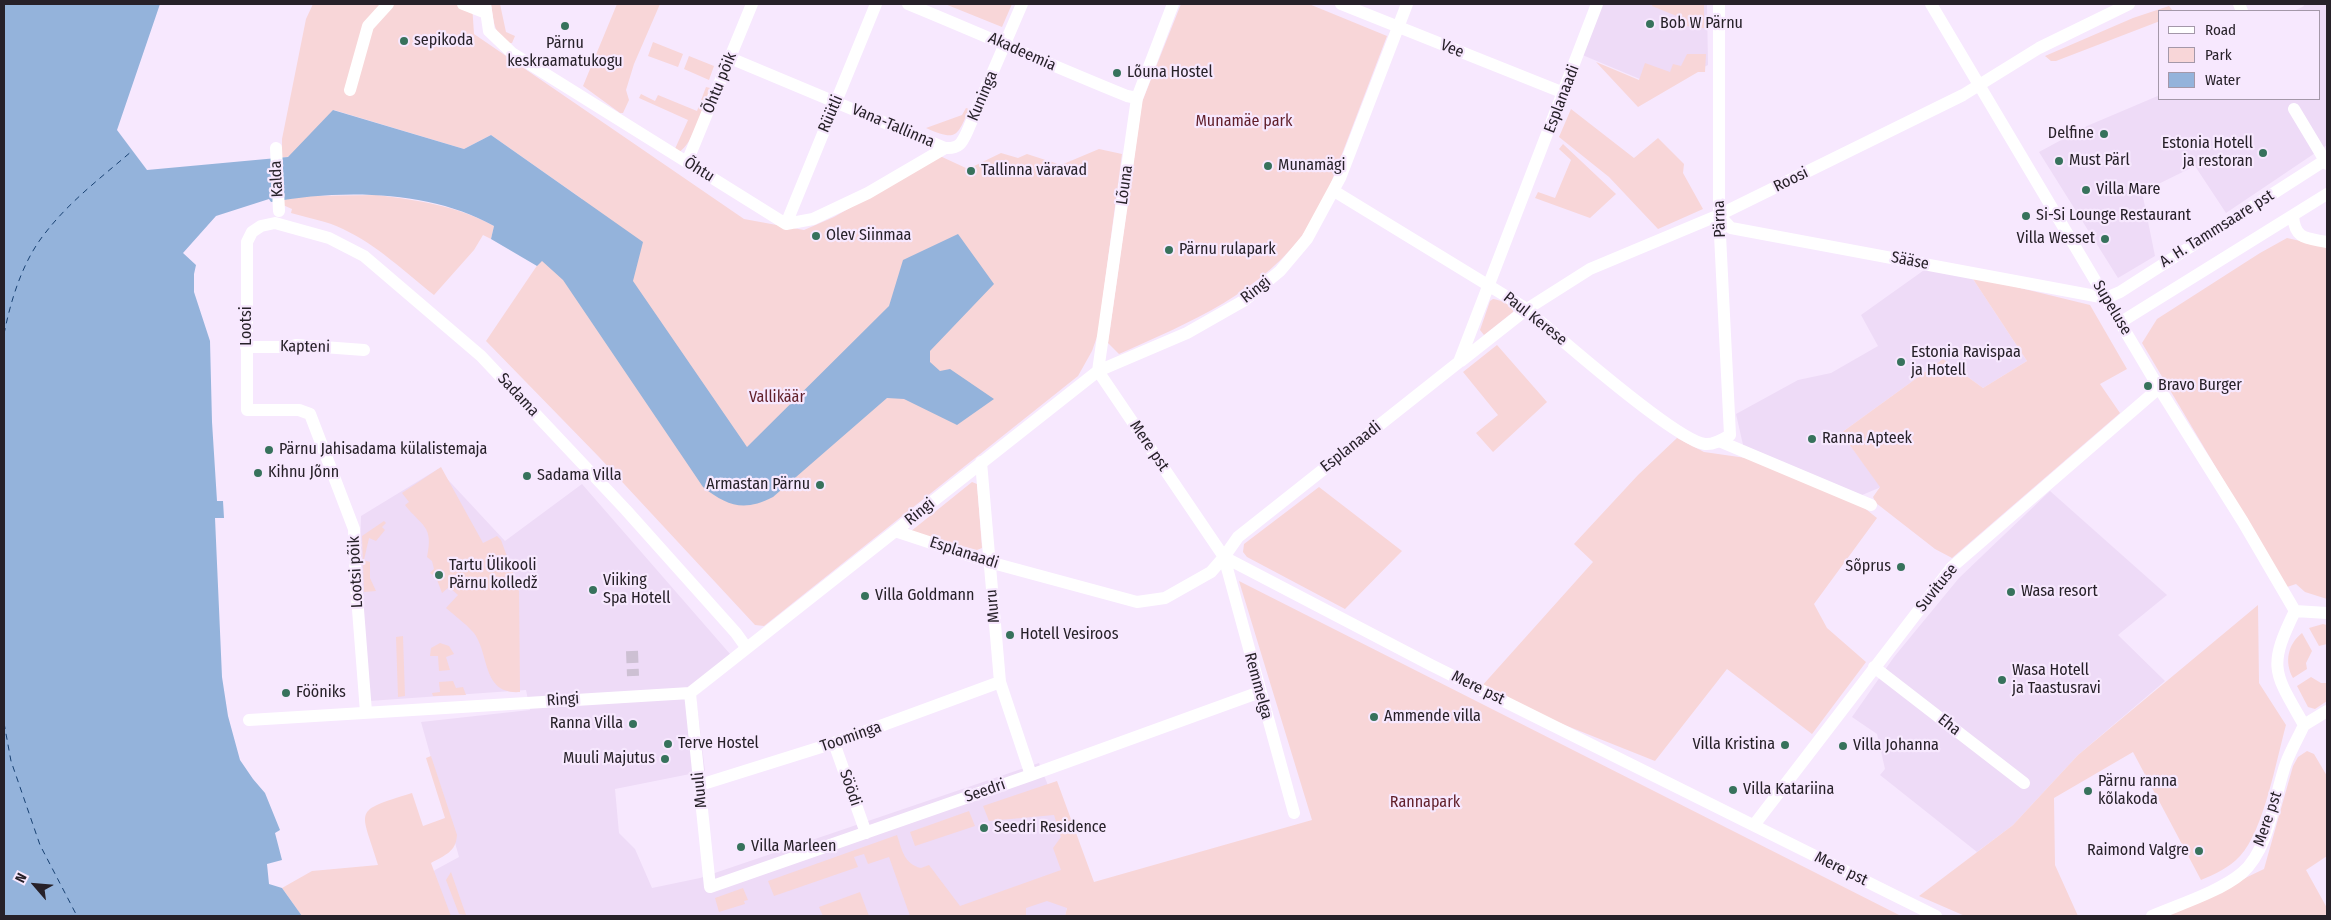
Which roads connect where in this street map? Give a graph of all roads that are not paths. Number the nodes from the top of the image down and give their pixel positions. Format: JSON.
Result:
{"nodes":[{"id":1,"x":388,"y":4,"type":"edge"},
{"id":2,"x":463,"y":4,"type":"edge"},
{"id":3,"x":752,"y":4,"type":"edge"},
{"id":4,"x":876,"y":4,"type":"edge"},
{"id":5,"x":908,"y":4,"type":"edge"},
{"id":6,"x":1022,"y":4,"type":"edge"},
{"id":7,"x":1173,"y":4,"type":"edge"},
{"id":8,"x":1341,"y":4,"type":"edge"},
{"id":9,"x":1407,"y":4,"type":"edge"},
{"id":10,"x":1597,"y":4,"type":"edge"},
{"id":11,"x":1719,"y":4,"type":"edge"},
{"id":12,"x":1931,"y":4,"type":"edge"},
{"id":13,"x":2129,"y":4,"type":"edge"},
{"id":14,"x":486,"y":9,"type":"edge"},
{"id":15,"x":1398,"y":27,"type":"junction"},
{"id":16,"x":1005,"y":45,"type":"junction"},
{"id":17,"x":730,"y":58,"type":"junction"},
{"id":18,"x":1978,"y":85,"type":"junction"},
{"id":19,"x":350,"y":90,"type":"dead end"},
{"id":20,"x":1564,"y":93,"type":"junction"},
{"id":21,"x":1137,"y":98,"type":"junction"},
{"id":22,"x":836,"y":102,"type":"junction"},
{"id":23,"x":2291,"y":104,"type":"edge"},
{"id":24,"x":276,"y":148,"type":"dead end"},
{"id":25,"x":946,"y":148,"type":"junction"},
{"id":26,"x":2326,"y":161,"type":"edge"},
{"id":27,"x":687,"y":162,"type":"junction"},
{"id":28,"x":1334,"y":191,"type":"junction"},
{"id":29,"x":2327,"y":194,"type":"edge"},
{"id":30,"x":279,"y":211,"type":"dead end"},
{"id":31,"x":1719,"y":215,"type":"junction"},
{"id":32,"x":2293,"y":216,"type":"junction"},
{"id":33,"x":786,"y":224,"type":"junction"},
{"id":34,"x":247,"y":242,"type":"joint"},
{"id":35,"x":2327,"y":242,"type":"edge"},
{"id":36,"x":1490,"y":285,"type":"junction"},
{"id":37,"x":2106,"y":298,"type":"junction"},
{"id":38,"x":1527,"y":309,"type":"junction"},
{"id":39,"x":2121,"y":322,"type":"junction"},
{"id":40,"x":246,"y":347,"type":"junction"},
{"id":41,"x":364,"y":350,"type":"dead end"},
{"id":42,"x":1459,"y":362,"type":"junction"},
{"id":43,"x":1098,"y":371,"type":"junction"},
{"id":44,"x":2159,"y":388,"type":"junction"},
{"id":45,"x":247,"y":410,"type":"joint"},
{"id":46,"x":1724,"y":438,"type":"junction"},
{"id":47,"x":982,"y":462,"type":"junction"},
{"id":48,"x":1871,"y":505,"type":"dead end"},
{"id":49,"x":895,"y":531,"type":"junction"},
{"id":50,"x":1224,"y":557,"type":"junction"},
{"id":51,"x":989,"y":562,"type":"junction"},
{"id":52,"x":2294,"y":611,"type":"junction"},
{"id":53,"x":2327,"y":613,"type":"edge"},
{"id":54,"x":746,"y":647,"type":"junction"},
{"id":55,"x":1874,"y":667,"type":"junction"},
{"id":56,"x":1000,"y":682,"type":"junction"},
{"id":57,"x":690,"y":692,"type":"junction"},
{"id":58,"x":1260,"y":692,"type":"junction"},
{"id":59,"x":2327,"y":711,"type":"edge"},
{"id":60,"x":366,"y":712,"type":"junction"},
{"id":61,"x":250,"y":720,"type":"dead end"},
{"id":62,"x":2304,"y":725,"type":"junction"},
{"id":63,"x":834,"y":743,"type":"junction"},
{"id":64,"x":1031,"y":775,"type":"junction"},
{"id":65,"x":2024,"y":783,"type":"dead end"},
{"id":66,"x":700,"y":785,"type":"junction"},
{"id":67,"x":1294,"y":814,"type":"dead end"},
{"id":68,"x":1754,"y":825,"type":"junction"},
{"id":69,"x":866,"y":833,"type":"junction"},
{"id":70,"x":710,"y":887,"type":"joint"},
{"id":71,"x":1936,"y":916,"type":"edge"},
{"id":72,"x":2152,"y":916,"type":"edge"}],
"edges":[{"from":1,"to":19,"type":"street"},
{"from":2,"to":14,"type":"street"},
{"from":3,"to":17,"type":"street","name":"Õhtu põik"},
{"from":4,"to":22,"type":"street","name":"Rüütli"},
{"from":5,"to":16,"type":"street","name":"Akadeemia"},
{"from":6,"to":16,"type":"street","name":"Kuninga"},
{"from":7,"to":21,"type":"street","name":"Lõuna"},
{"from":8,"to":15,"type":"street","name":"Vee"},
{"from":9,"to":15,"type":"street","name":"Ringi"},
{"from":10,"to":20,"type":"street","name":"Esplanaadi"},
{"from":11,"to":31,"type":"street","name":"Pärna"},
{"from":12,"to":18,"type":"street","name":"Supeluse"},
{"from":13,"to":18,"type":"street","name":"Roosi"},
{"from":14,"to":27,"type":"street","name":"Õhtu"},
{"from":15,"to":20,"type":"street","name":"Vee"},
{"from":15,"to":28,"type":"street","name":"Ringi"},
{"from":16,"to":21,"type":"street","name":"Akadeemia"},
{"from":16,"to":25,"type":"street","name":"Kuninga"},
{"from":17,"to":22,"type":"street","name":"Vana-Tallinna"},
{"from":17,"to":27,"type":"street","name":"Õhtu põik"},
{"from":18,"to":31,"type":"street","name":"Roosi"},
{"from":18,"to":37,"type":"street","name":"Supeluse"},
{"from":20,"to":36,"type":"street","name":"Esplanaadi"},
{"from":21,"to":43,"type":"street","name":"Lõuna"},
{"from":22,"to":25,"type":"street","name":"Vana-Tallinna"},
{"from":22,"to":33,"type":"street","name":"Rüütli"},
{"from":23,"to":26,"type":"street"},
{"from":24,"to":30,"type":"street","name":"Kalda"},
{"from":25,"to":33,"type":"street"},
{"from":26,"to":37,"type":"street","name":"A. H. Tammsaare pst"},
{"from":27,"to":33,"type":"street","name":"Õhtu"},
{"from":28,"to":36,"type":"street","name":"Paul Kerese"},
{"from":28,"to":43,"type":"street","name":"Ringi"},
{"from":29,"to":32,"type":"street","name":"A. H. Tammsaare pst"},
{"from":31,"to":37,"type":"street","name":"Sääse"},
{"from":31,"to":38,"type":"street","name":"Roosi"},
{"from":31,"to":46,"type":"street","name":"Pärna"},
{"from":32,"to":35,"type":"street"},
{"from":32,"to":39,"type":"street","name":"A. H. Tammsaare pst"},
{"from":34,"to":40,"type":"street","name":"Lootsi"},
{"from":34,"to":54,"type":"street","name":"Sadama"},
{"from":36,"to":38,"type":"street","name":"Paul Kerese"},
{"from":36,"to":42,"type":"street","name":"Esplanaadi"},
{"from":37,"to":39,"type":"street","name":"Supeluse"},
{"from":38,"to":42,"type":"street","name":"Roosi"},
{"from":38,"to":46,"type":"street","name":"Paul Kerese"},
{"from":39,"to":44,"type":"street","name":"Supeluse"},
{"from":40,"to":41,"type":"street","name":"Kapteni"},
{"from":40,"to":45,"type":"street","name":"Lootsi"},
{"from":42,"to":50,"type":"street","name":"Esplanaadi"},
{"from":43,"to":47,"type":"street","name":"Ringi"},
{"from":43,"to":50,"type":"street","name":"Mere pst"},
{"from":44,"to":52,"type":"street","name":"Supeluse"},
{"from":44,"to":55,"type":"street","name":"Suvituse"},
{"from":45,"to":60,"type":"street","name":"Lootsi põik"},
{"from":46,"to":48,"type":"street"},
{"from":47,"to":49,"type":"street","name":"Ringi"},
{"from":47,"to":51,"type":"street","name":"Muru"},
{"from":49,"to":51,"type":"street","name":"Esplanaadi"},
{"from":49,"to":54,"type":"street","name":"Ringi"},
{"from":50,"to":51,"type":"street","name":"Esplanaadi"},
{"from":50,"to":58,"type":"street","name":"Remmelga"},
{"from":50,"to":68,"type":"street","name":"Mere pst"},
{"from":51,"to":56,"type":"street","name":"Muru"},
{"from":52,"to":53,"type":"street"},
{"from":52,"to":62,"type":"street"},
{"from":54,"to":57,"type":"street","name":"Ringi"},
{"from":55,"to":65,"type":"street","name":"Eha"},
{"from":55,"to":68,"type":"street","name":"Suvituse"},
{"from":56,"to":63,"type":"street","name":"Toominga"},
{"from":56,"to":64,"type":"street","name":"Muru"},
{"from":57,"to":60,"type":"street","name":"Ringi"},
{"from":57,"to":66,"type":"street","name":"Muuli"},
{"from":58,"to":64,"type":"street","name":"Seedri"},
{"from":58,"to":67,"type":"street","name":"Remmelga"},
{"from":59,"to":62,"type":"street"},
{"from":60,"to":61,"type":"street","name":"Ringi"},
{"from":62,"to":72,"type":"street","name":"Mere pst"},
{"from":63,"to":66,"type":"street","name":"Toominga"},
{"from":63,"to":69,"type":"street","name":"Söödi"},
{"from":64,"to":69,"type":"street","name":"Seedri"},
{"from":66,"to":70,"type":"street","name":"Muuli"},
{"from":68,"to":71,"type":"street","name":"Mere pst"},
{"from":69,"to":70,"type":"street","name":"Seedri"}]}
